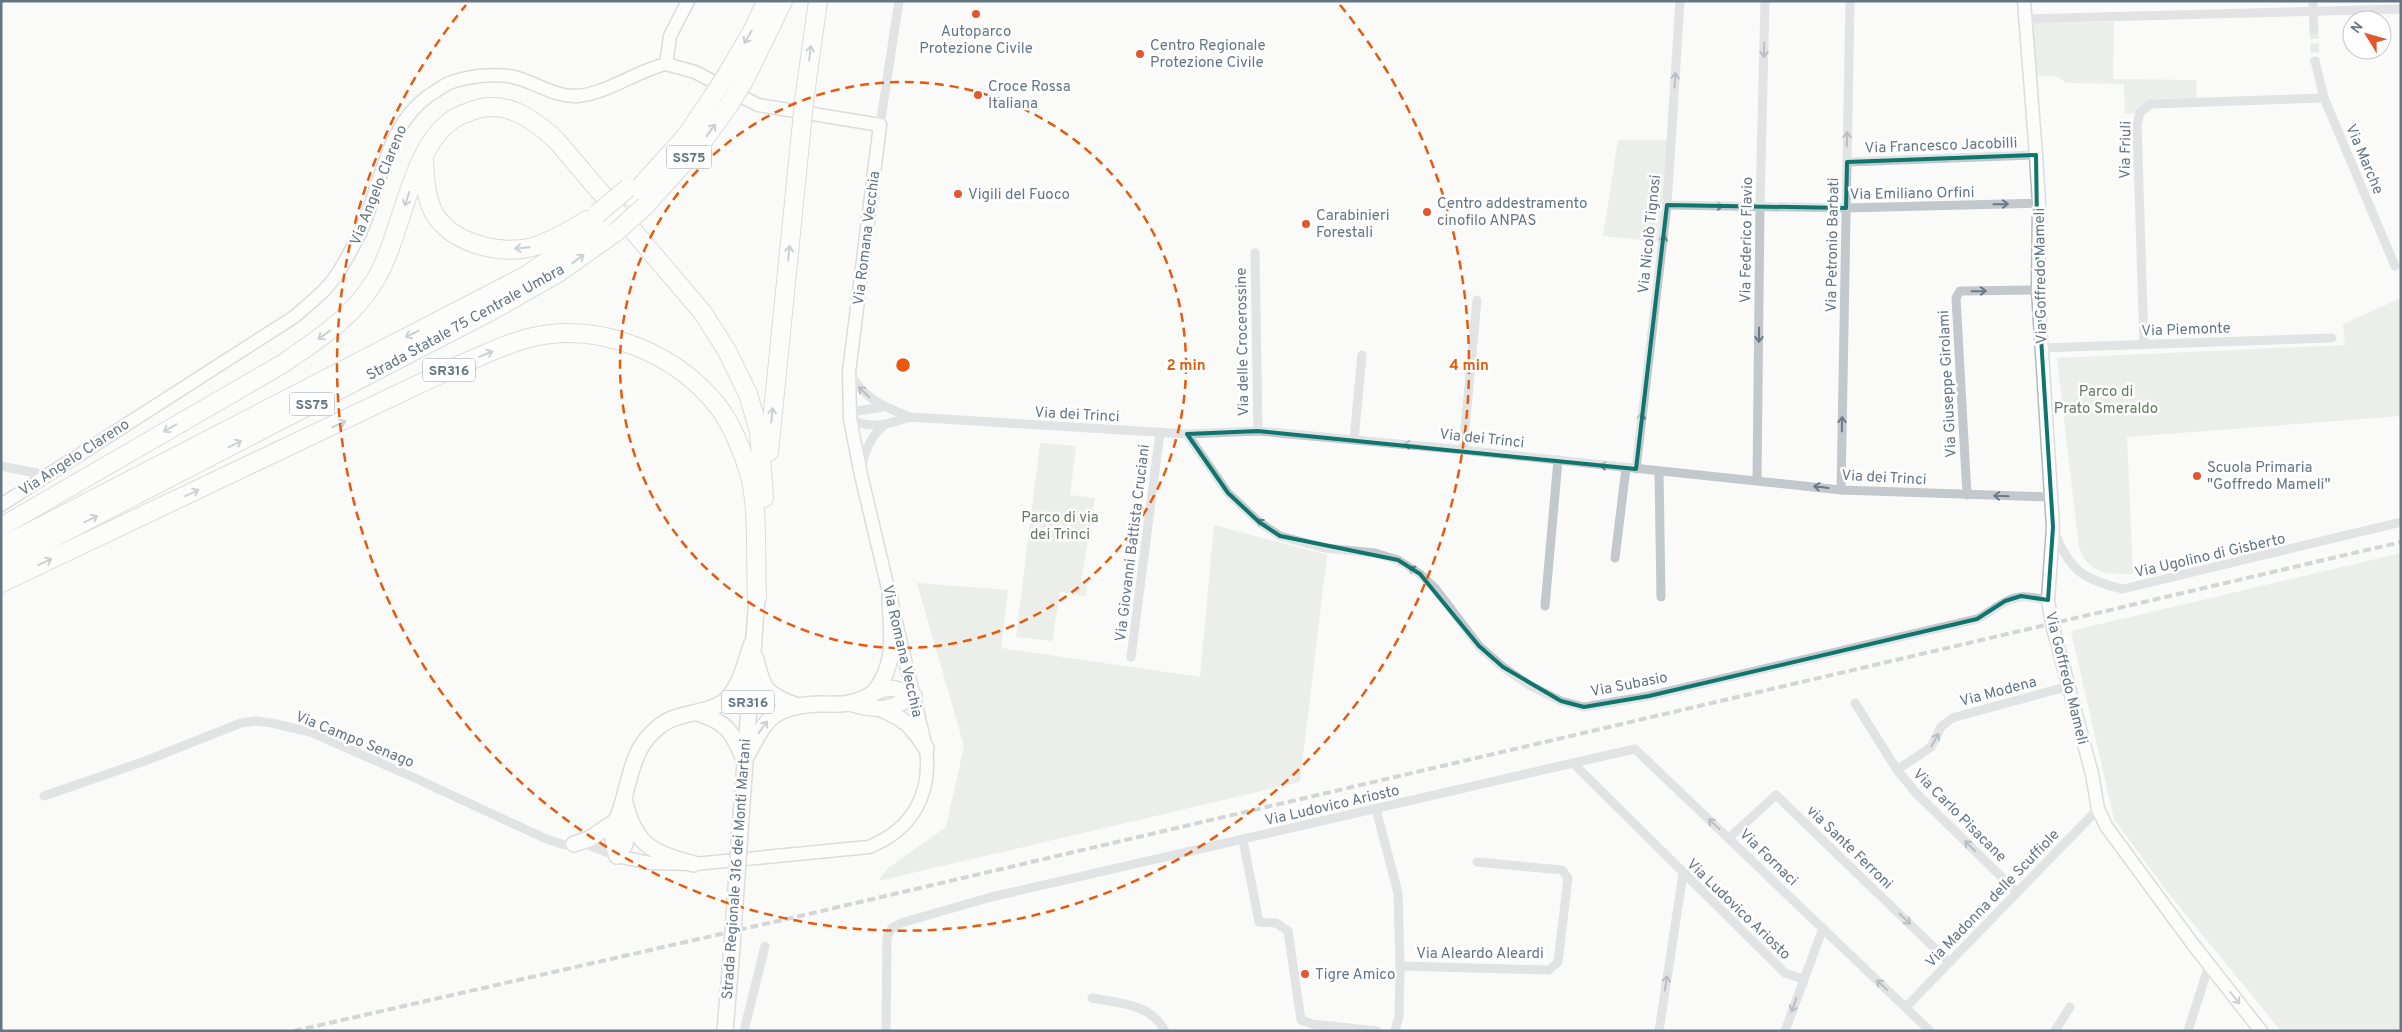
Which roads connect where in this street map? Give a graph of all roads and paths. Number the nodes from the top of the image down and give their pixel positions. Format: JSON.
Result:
{"nodes":[{"id":1,"x":688,"y":1,"type":"edge"},
{"id":2,"x":766,"y":1,"type":"edge"},
{"id":3,"x":783,"y":1,"type":"edge"},
{"id":4,"x":818,"y":1,"type":"edge"},
{"id":5,"x":899,"y":1,"type":"edge"},
{"id":6,"x":1680,"y":1,"type":"edge"},
{"id":7,"x":1766,"y":1,"type":"edge"},
{"id":8,"x":1850,"y":1,"type":"edge"},
{"id":9,"x":2024,"y":1,"type":"edge"},
{"id":10,"x":2312,"y":1,"type":"edge"},
{"id":11,"x":2401,"y":9,"type":"edge"},
{"id":12,"x":2313,"y":11,"type":"junction"},
{"id":13,"x":2027,"y":19,"type":"junction"},
{"id":14,"x":2314,"y":30,"type":"tunnel mouth"},
{"id":15,"x":2315,"y":61,"type":"tunnel mouth"},
{"id":16,"x":666,"y":64,"type":"junction"},
{"id":17,"x":2324,"y":98,"type":"junction"},
{"id":18,"x":880,"y":125,"type":"junction"},
{"id":19,"x":424,"y":154,"type":"junction"},
{"id":20,"x":2036,"y":155,"type":"junction"},
{"id":21,"x":1847,"y":162,"type":"junction"},
{"id":22,"x":635,"y":197,"type":"junction"},
{"id":23,"x":2038,"y":204,"type":"junction"},
{"id":24,"x":1667,"y":205,"type":"junction"},
{"id":25,"x":1760,"y":206,"type":"junction"},
{"id":26,"x":1846,"y":208,"type":"junction"},
{"id":27,"x":606,"y":222,"type":"junction"},
{"id":28,"x":1255,"y":253,"type":"dead end"},
{"id":29,"x":2395,"y":266,"type":"dead end"},
{"id":30,"x":2038,"y":290,"type":"junction"},
{"id":31,"x":1477,"y":300,"type":"dead end"},
{"id":32,"x":2332,"y":338,"type":"dead end"},
{"id":33,"x":2144,"y":345,"type":"junction"},
{"id":34,"x":2041,"y":348,"type":"junction"},
{"id":35,"x":1362,"y":355,"type":"dead end"},
{"id":36,"x":849,"y":372,"type":"junction"},
{"id":37,"x":883,"y":407,"type":"junction"},
{"id":38,"x":910,"y":417,"type":"junction"},
{"id":39,"x":850,"y":419,"type":"junction"},
{"id":40,"x":883,"y":426,"type":"junction"},
{"id":41,"x":1258,"y":431,"type":"junction"},
{"id":42,"x":1160,"y":432,"type":"junction"},
{"id":43,"x":1187,"y":434,"type":"junction"},
{"id":44,"x":1354,"y":439,"type":"junction"},
{"id":45,"x":1463,"y":450,"type":"junction"},
{"id":46,"x":1558,"y":460,"type":"junction"},
{"id":47,"x":1,"y":466,"type":"edge"},
{"id":48,"x":1631,"y":468,"type":"junction"},
{"id":49,"x":1659,"y":471,"type":"junction"},
{"id":50,"x":46,"y":475,"type":"junction"},
{"id":51,"x":861,"y":475,"type":"junction"},
{"id":52,"x":1757,"y":480,"type":"junction"},
{"id":53,"x":1841,"y":490,"type":"junction"},
{"id":54,"x":1967,"y":495,"type":"junction"},
{"id":55,"x":2050,"y":497,"type":"junction"},
{"id":56,"x":764,"y":498,"type":"junction"},
{"id":57,"x":1,"y":505,"type":"edge"},
{"id":58,"x":2401,"y":522,"type":"edge"},
{"id":59,"x":1,"y":527,"type":"edge"},
{"id":60,"x":2053,"y":527,"type":"junction"},
{"id":61,"x":1,"y":547,"type":"edge"},
{"id":62,"x":1615,"y":558,"type":"dead end"},
{"id":63,"x":1,"y":565,"type":"edge"},
{"id":64,"x":1,"y":583,"type":"edge"},
{"id":65,"x":890,"y":596,"type":"junction"},
{"id":66,"x":757,"y":597,"type":"junction"},
{"id":67,"x":1661,"y":597,"type":"dead end"},
{"id":68,"x":2048,"y":600,"type":"junction"},
{"id":69,"x":1545,"y":606,"type":"dead end"},
{"id":70,"x":752,"y":642,"type":"junction"},
{"id":71,"x":1131,"y":657,"type":"dead end"},
{"id":72,"x":2068,"y":686,"type":"junction"},
{"id":73,"x":875,"y":690,"type":"junction"},
{"id":74,"x":914,"y":696,"type":"junction"},
{"id":75,"x":849,"y":703,"type":"junction"},
{"id":76,"x":1855,"y":703,"type":"dead end"},
{"id":77,"x":795,"y":705,"type":"junction"},
{"id":78,"x":880,"y":708,"type":"junction"},
{"id":79,"x":698,"y":713,"type":"junction"},
{"id":80,"x":926,"y":748,"type":"junction"},
{"id":81,"x":744,"y":761,"type":"junction"},
{"id":82,"x":1573,"y":763,"type":"junction"},
{"id":83,"x":1897,"y":770,"type":"junction"},
{"id":84,"x":44,"y":796,"type":"dead end"},
{"id":85,"x":1376,"y":809,"type":"junction"},
{"id":86,"x":2098,"y":809,"type":"junction"},
{"id":87,"x":622,"y":821,"type":"junction"},
{"id":88,"x":1729,"y":838,"type":"junction"},
{"id":89,"x":1243,"y":840,"type":"junction"},
{"id":90,"x":569,"y":844,"type":"junction"},
{"id":91,"x":617,"y":856,"type":"junction"},
{"id":92,"x":1477,"y":862,"type":"dead end"},
{"id":93,"x":694,"y":864,"type":"junction"},
{"id":94,"x":1683,"y":874,"type":"junction"},
{"id":95,"x":2017,"y":892,"type":"junction"},
{"id":96,"x":1823,"y":928,"type":"junction"},
{"id":97,"x":765,"y":946,"type":"dead end"},
{"id":98,"x":1950,"y":962,"type":"junction"},
{"id":99,"x":2209,"y":965,"type":"junction"},
{"id":100,"x":1400,"y":966,"type":"junction"},
{"id":101,"x":1803,"y":979,"type":"junction"},
{"id":102,"x":1092,"y":998,"type":"dead end"},
{"id":103,"x":1906,"y":1007,"type":"junction"},
{"id":104,"x":2070,"y":1007,"type":"dead end"},
{"id":105,"x":724,"y":1031,"type":"edge"},
{"id":106,"x":744,"y":1031,"type":"edge"},
{"id":107,"x":886,"y":1031,"type":"edge"},
{"id":108,"x":1165,"y":1031,"type":"edge"},
{"id":109,"x":1377,"y":1031,"type":"edge"},
{"id":110,"x":1395,"y":1031,"type":"edge"},
{"id":111,"x":1659,"y":1031,"type":"edge"},
{"id":112,"x":1785,"y":1031,"type":"edge"},
{"id":113,"x":1930,"y":1031,"type":"edge"},
{"id":114,"x":2055,"y":1031,"type":"edge"},
{"id":115,"x":2188,"y":1031,"type":"edge"},
{"id":116,"x":2261,"y":1031,"type":"edge"}],
"edges":[{"from":1,"to":16,"type":"street"},
{"from":2,"to":22,"type":"highway","name":"Strada Statale 75 Centrale Umbra","number":"SS75","one_way":true,"bridge":true},
{"from":22,"to":3,"type":"highway","name":"Strada Statale 75 Centrale Umbra","number":"SS75","one_way":true,"bridge":true},
{"from":56,"to":4,"type":"highway","number":"SR316","one_way":true,"bridge":true},
{"from":5,"to":18,"type":"street","name":"Via Romana Vecchia"},
{"from":24,"to":6,"type":"street","name":"Via Nicolò Tignosi","one_way":true},
{"from":7,"to":25,"type":"street","name":"Via Federico Flavio","one_way":true},
{"from":21,"to":8,"type":"street","name":"Via Petronio Barbati","one_way":true},
{"from":9,"to":13,"type":"street","name":"Via Goffredo Mameli"},
{"from":10,"to":12,"type":"street"},
{"from":11,"to":12,"type":"street"},
{"from":12,"to":13,"type":"street"},
{"from":12,"to":14,"type":"street"},
{"from":13,"to":20,"type":"street","name":"Via Goffredo Mameli"},
{"from":15,"to":17,"type":"street","name":"Via Marche"},
{"from":16,"to":18,"type":"street"},
{"from":16,"to":50,"type":"street","name":"Via Angelo Clareno"},
{"from":17,"to":29,"type":"street","name":"Via Marche"},
{"from":17,"to":33,"type":"street","name":"Via Friuli"},
{"from":18,"to":36,"type":"street","name":"Via Romana Vecchia"},
{"from":27,"to":19,"type":"highway","one_way":true},
{"from":19,"to":56,"type":"highway","number":"SR316"},
{"from":19,"to":59,"type":"highway","number":"SR316","one_way":true},
{"from":20,"to":21,"type":"street","name":"Via Francesco Jacobilli"},
{"from":20,"to":23,"type":"street","name":"Via Goffredo Mameli"},
{"from":21,"to":26,"type":"street","name":"Via Petronio Barbati"},
{"from":22,"to":27,"type":"highway","name":"Strada Statale 75 Centrale Umbra","number":"SS75","bridge":true},
{"from":22,"to":27,"type":"highway","bridge":true},
{"from":26,"to":23,"type":"street","name":"Via Emiliano Orfini","one_way":true},
{"from":23,"to":30,"type":"street","name":"Via Goffredo Mameli"},
{"from":24,"to":25,"type":"street","name":"Via Emiliano Orfini","one_way":true},
{"from":48,"to":24,"type":"street","name":"Via Nicolò Tignosi","one_way":true},
{"from":25,"to":26,"type":"street","name":"Via Emiliano Orfini"},
{"from":25,"to":52,"type":"street","name":"Via Federico Flavio","one_way":true},
{"from":53,"to":26,"type":"street","name":"Via Petronio Barbati","one_way":true},
{"from":27,"to":61,"type":"highway","name":"Strada Statale 75 Centrale Umbra","number":"SS75","one_way":true},
{"from":63,"to":27,"type":"highway","name":"Strada Statale 75 Centrale Umbra","number":"SS75","one_way":true},
{"from":28,"to":41,"type":"street","name":"Via delle Crocerossine"},
{"from":30,"to":34,"type":"street","name":"Via Goffredo Mameli"},
{"from":54,"to":30,"type":"street","name":"Via Giuseppe Girolami","one_way":true},
{"from":31,"to":45,"type":"street"},
{"from":32,"to":33,"type":"street","name":"Via Piemonte"},
{"from":33,"to":34,"type":"street","name":"Via Piemonte"},
{"from":34,"to":55,"type":"street","name":"Via Goffredo Mameli"},
{"from":35,"to":44,"type":"street"},
{"from":37,"to":36,"type":"street","name":"Via dei Trinci","one_way":true},
{"from":36,"to":39,"type":"street","name":"Via Romana Vecchia"},
{"from":37,"to":38,"type":"street","name":"Via dei Trinci"},
{"from":37,"to":39,"type":"street","name":"Via dei Trinci"},
{"from":38,"to":40,"type":"street","name":"Via dei Trinci"},
{"from":38,"to":42,"type":"street","name":"Via dei Trinci"},
{"from":39,"to":40,"type":"street","name":"Via dei Trinci"},
{"from":39,"to":51,"type":"street","name":"Via Romana Vecchia"},
{"from":40,"to":51,"type":"street"},
{"from":41,"to":43,"type":"street","name":"Via dei Trinci"},
{"from":41,"to":44,"type":"street","name":"Via dei Trinci"},
{"from":42,"to":43,"type":"street","name":"Via dei Trinci"},
{"from":42,"to":71,"type":"street","name":"Via Giovanni Battista Cruciani"},
{"from":68,"to":43,"type":"street","name":"Via Subasio","one_way":true},
{"from":45,"to":44,"type":"street","name":"Via dei Trinci","one_way":true},
{"from":45,"to":46,"type":"street","name":"Via dei Trinci"},
{"from":48,"to":46,"type":"street","name":"Via dei Trinci","one_way":true},
{"from":46,"to":69,"type":"street"},
{"from":47,"to":50,"type":"street"},
{"from":48,"to":49,"type":"street","name":"Via dei Trinci"},
{"from":48,"to":62,"type":"street","name":"Via Nicolò Tignosi"},
{"from":49,"to":52,"type":"street","name":"Via dei Trinci"},
{"from":49,"to":67,"type":"street"},
{"from":50,"to":57,"type":"street","name":"Via Angelo Clareno"},
{"from":51,"to":65,"type":"street","name":"Via Romana Vecchia"},
{"from":53,"to":52,"type":"street","name":"Via dei Trinci","one_way":true},
{"from":53,"to":54,"type":"street","name":"Via dei Trinci"},
{"from":55,"to":54,"type":"street","name":"Via dei Trinci","one_way":true},
{"from":55,"to":60,"type":"street","name":"Via Goffredo Mameli"},
{"from":56,"to":66,"type":"highway","name":"Strada Regionale 316 dei Monti Martani","number":"SR316"},
{"from":58,"to":60,"type":"street","name":"Via Ugolino di Gisberto"},
{"from":60,"to":68,"type":"street","name":"Via Goffredo Mameli"},
{"from":64,"to":66,"type":"highway","number":"SR316","one_way":true},
{"from":65,"to":73,"type":"main road"},
{"from":65,"to":74,"type":"street","name":"Via Romana Vecchia"},
{"from":66,"to":70,"type":"main road","name":"Strada Regionale 316 dei Monti Martani","number":"SR316"},
{"from":68,"to":72,"type":"street","name":"Via Goffredo Mameli"},
{"from":70,"to":77,"type":"main road"},
{"from":70,"to":79,"type":"main road"},
{"from":70,"to":81,"type":"main road","name":"Strada Regionale 316 dei Monti Martani","number":"SR316"},
{"from":83,"to":72,"type":"street","name":"Via Modena","one_way":true},
{"from":72,"to":86,"type":"street","name":"Via Goffredo Mameli"},
{"from":73,"to":74,"type":"main road"},
{"from":73,"to":75,"type":"main road"},
{"from":74,"to":78,"type":"main road"},
{"from":74,"to":80,"type":"street","name":"Via Romana Vecchia"},
{"from":75,"to":77,"type":"main road"},
{"from":75,"to":78,"type":"main road"},
{"from":76,"to":83,"type":"street","name":"Via Carlo Pisacane"},
{"from":81,"to":77,"type":"main road","one_way":true},
{"from":78,"to":80,"type":"main road"},
{"from":79,"to":81,"type":"main road"},
{"from":79,"to":87,"type":"main road"},
{"from":80,"to":93,"type":"street","name":"Via Romana Vecchia"},
{"from":81,"to":105,"type":"main road","name":"Strada Regionale 316 dei Monti Martani","number":"SR316","bridge":true},
{"from":82,"to":85,"type":"street","name":"Via Ludovico Ariosto"},
{"from":88,"to":82,"type":"street","name":"Via Fornaci","one_way":true},
{"from":82,"to":94,"type":"street","name":"Via Ludovico Ariosto"},
{"from":95,"to":83,"type":"street","name":"Via Carlo Pisacane","one_way":true},
{"from":84,"to":90,"type":"street","name":"Via Campo Senago"},
{"from":85,"to":89,"type":"street","name":"Via Ludovico Ariosto"},
{"from":85,"to":100,"type":"street"},
{"from":86,"to":95,"type":"street","name":"Via Madonna delle Scuffiole"},
{"from":86,"to":99,"type":"street","name":"Via Goffredo Mameli"},
{"from":87,"to":90,"type":"main road"},
{"from":87,"to":91,"type":"main road"},
{"from":87,"to":93,"type":"main road"},
{"from":88,"to":96,"type":"street","name":"Via Fornaci"},
{"from":88,"to":98,"type":"street","name":"via Sante Ferroni","one_way":true},
{"from":89,"to":107,"type":"street","name":"Via Ludovico Ariosto"},
{"from":89,"to":109,"type":"street"},
{"from":90,"to":91,"type":"street","name":"Via Romana Vecchia"},
{"from":91,"to":93,"type":"street","name":"Via Romana Vecchia"},
{"from":92,"to":100,"type":"street","name":"Via Aleardo Aleardi"},
{"from":94,"to":101,"type":"street","name":"Via Ludovico Ariosto"},
{"from":111,"to":94,"type":"street","one_way":true},
{"from":95,"to":98,"type":"street","name":"Via Madonna delle Scuffiole"},
{"from":96,"to":101,"type":"street"},
{"from":103,"to":96,"type":"street","name":"Via Fornaci","one_way":true},
{"from":97,"to":106,"type":"street"},
{"from":98,"to":103,"type":"street","name":"Via Madonna delle Scuffiole"},
{"from":99,"to":115,"type":"street"},
{"from":99,"to":116,"type":"street","name":"Via Goffredo Mameli","one_way":true},
{"from":100,"to":110,"type":"street"},
{"from":101,"to":112,"type":"street","one_way":true},
{"from":102,"to":108,"type":"street"},
{"from":103,"to":113,"type":"street","name":"Via Fornaci"},
{"from":104,"to":114,"type":"street"}]}
